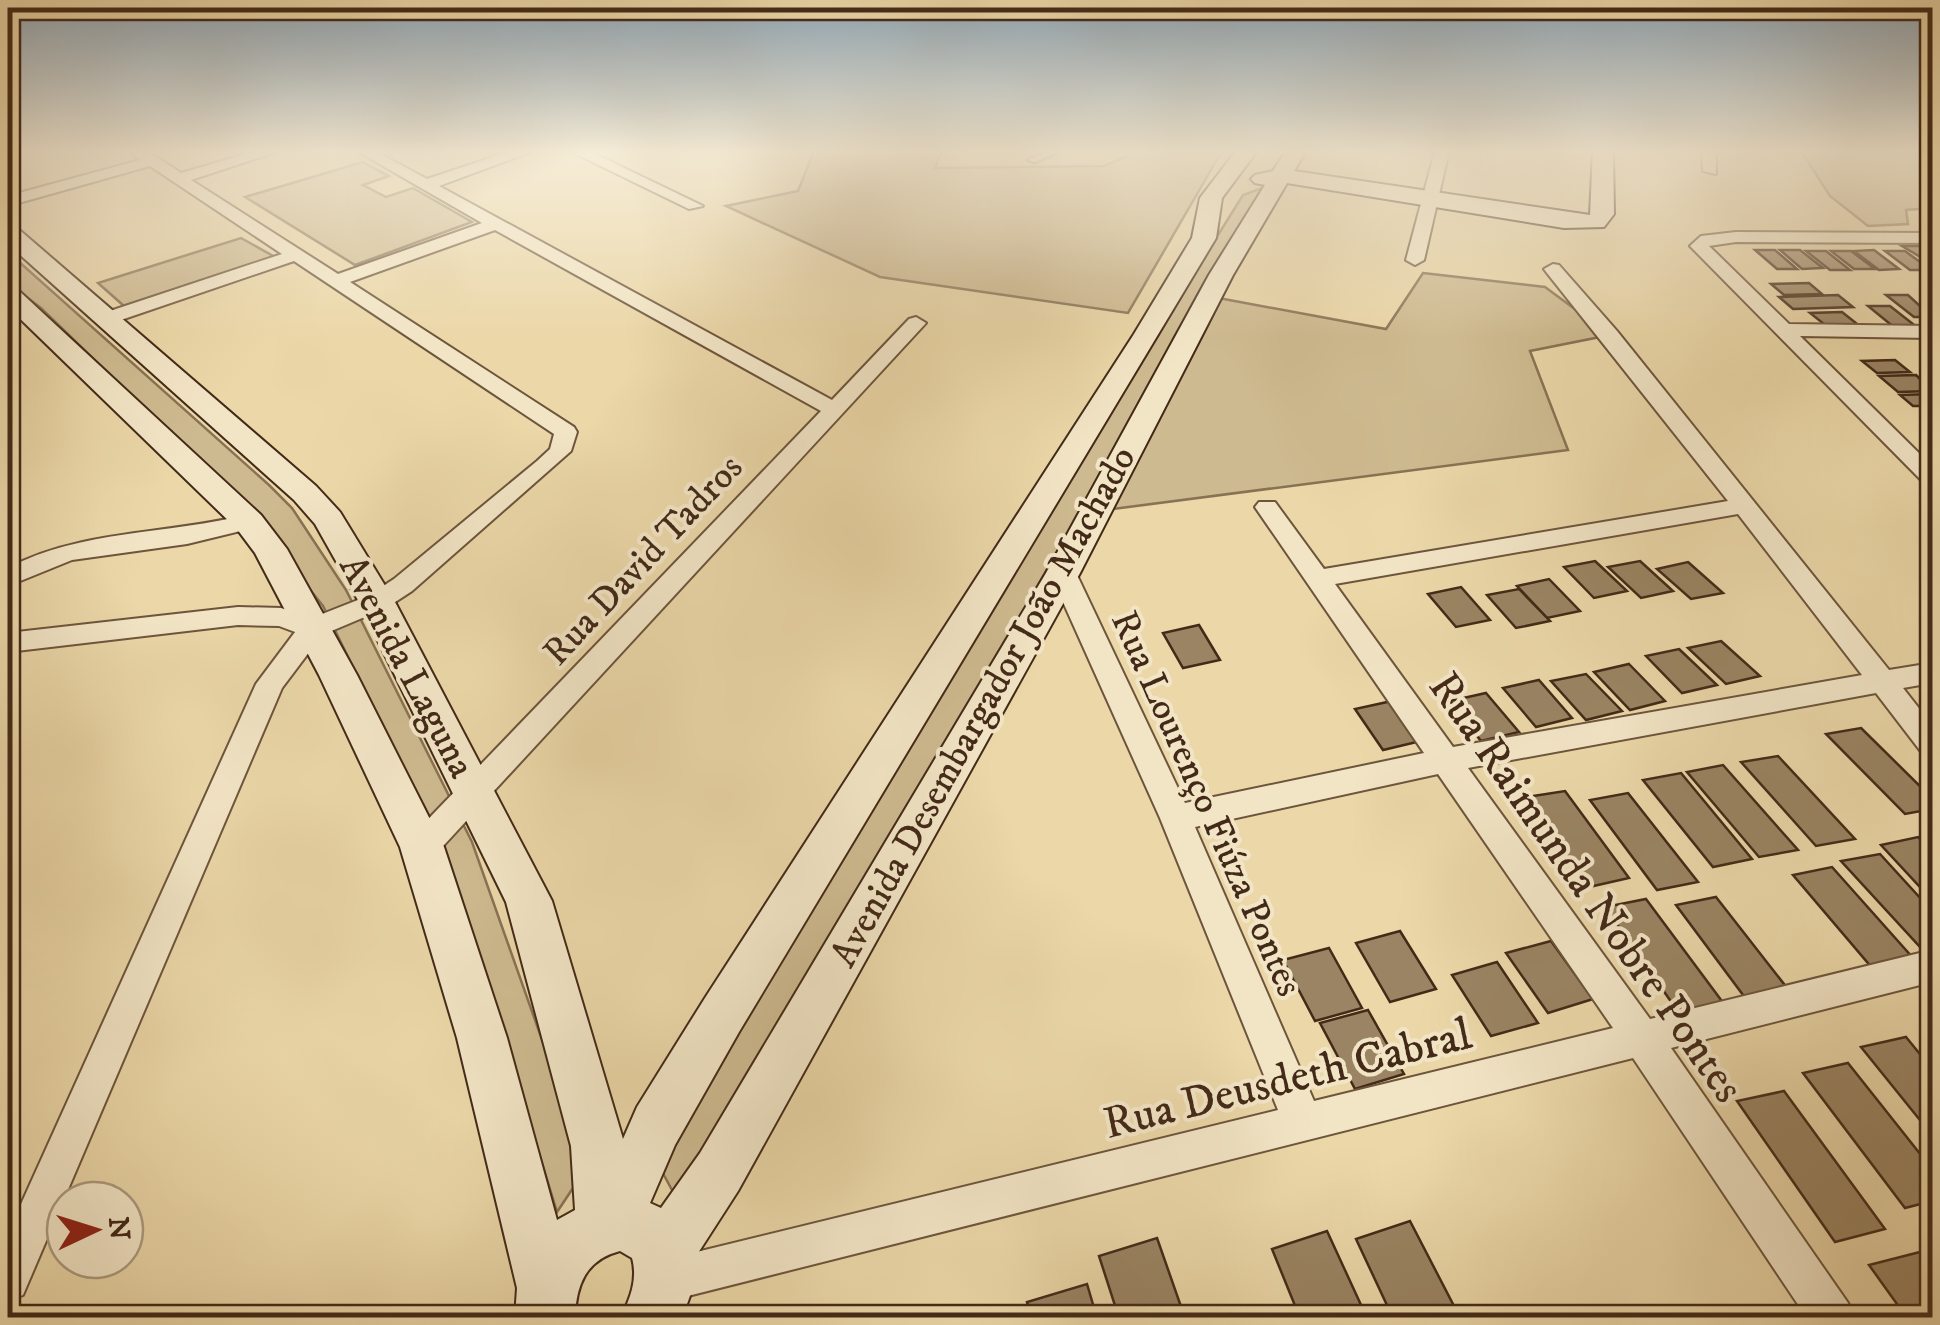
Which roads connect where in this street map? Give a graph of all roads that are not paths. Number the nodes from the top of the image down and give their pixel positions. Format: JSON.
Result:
{"nodes":[{"id":1,"x":235,"y":213,"type":"edge"},
{"id":2,"x":476,"y":213,"type":"edge"},
{"id":3,"x":1209,"y":213,"type":"edge"},
{"id":4,"x":1221,"y":213,"type":"edge"},
{"id":5,"x":1260,"y":213,"type":"edge"},
{"id":6,"x":1427,"y":213,"type":"edge"},
{"id":7,"x":1512,"y":213,"type":"edge"},
{"id":8,"x":1602,"y":213,"type":"edge"},
{"id":9,"x":495,"y":224,"type":"junction"},
{"id":10,"x":1207,"y":226,"type":"junction"},
{"id":11,"x":8,"y":232,"type":"edge"},
{"id":12,"x":1932,"y":238,"type":"edge"},
{"id":13,"x":299,"y":254,"type":"junction"},
{"id":14,"x":1415,"y":260,"type":"dead end"},
{"id":15,"x":1553,"y":269,"type":"dead end"},
{"id":16,"x":339,"y":280,"type":"junction"},
{"id":17,"x":71,"y":289,"type":"junction"},
{"id":18,"x":14,"y":300,"type":"edge"},
{"id":19,"x":108,"y":318,"type":"junction"},
{"id":20,"x":916,"y":323,"type":"dead end"},
{"id":21,"x":1780,"y":330,"type":"junction"},
{"id":22,"x":1932,"y":332,"type":"edge"},
{"id":23,"x":835,"y":410,"type":"junction"},
{"id":24,"x":1928,"y":469,"type":"edge"},
{"id":25,"x":305,"y":493,"type":"junction"},
{"id":26,"x":1742,"y":506,"type":"junction"},
{"id":27,"x":1267,"y":507,"type":"dead end"},
{"id":28,"x":248,"y":522,"type":"junction"},
{"id":29,"x":1062,"y":573,"type":"junction"},
{"id":30,"x":8,"y":578,"type":"edge"},
{"id":31,"x":1316,"y":580,"type":"junction"},
{"id":32,"x":377,"y":602,"type":"junction"},
{"id":33,"x":313,"y":628,"type":"junction"},
{"id":34,"x":8,"y":642,"type":"edge"},
{"id":35,"x":1932,"y":673,"type":"edge"},
{"id":36,"x":1880,"y":680,"type":"junction"},
{"id":37,"x":1932,"y":745,"type":"edge"},
{"id":38,"x":1448,"y":760,"type":"junction"},
{"id":39,"x":474,"y":791,"type":"junction"},
{"id":40,"x":1176,"y":818,"type":"junction"},
{"id":41,"x":422,"y":847,"type":"junction"},
{"id":42,"x":1932,"y":966,"type":"edge"},
{"id":43,"x":1643,"y":1040,"type":"junction"},
{"id":44,"x":1303,"y":1122,"type":"junction"},
{"id":45,"x":609,"y":1224,"type":"junction"},
{"id":46,"x":8,"y":1280,"type":"edge"},
{"id":47,"x":659,"y":1285,"type":"edge"},
{"id":48,"x":546,"y":1302,"type":"edge"},
{"id":49,"x":1833,"y":1318,"type":"edge"}],
"edges":[{"from":1,"to":13,"type":"street"},
{"from":2,"to":9,"type":"street"},
{"from":3,"to":10,"type":"street","name":"Avenida Desembargador João Machado"},
{"from":4,"to":10,"type":"street"},
{"from":5,"to":29,"type":"street","name":"Avenida Desembargador João Machado"},
{"from":6,"to":14,"type":"street"},
{"from":7,"to":8,"type":"street"},
{"from":9,"to":16,"type":"street"},
{"from":9,"to":23,"type":"street"},
{"from":10,"to":45,"type":"street","name":"Avenida Desembargador João Machado"},
{"from":11,"to":17,"type":"street","name":"Avenida Laguna"},
{"from":12,"to":21,"type":"street"},
{"from":13,"to":16,"type":"street"},
{"from":13,"to":19,"type":"street"},
{"from":15,"to":26,"type":"street"},
{"from":16,"to":32,"type":"street"},
{"from":17,"to":18,"type":"street"},
{"from":17,"to":19,"type":"street","name":"Avenida Laguna"},
{"from":18,"to":28,"type":"street","name":"Avenida Laguna"},
{"from":19,"to":25,"type":"street","name":"Avenida Laguna"},
{"from":20,"to":23,"type":"street","name":"Rua David Tadros"},
{"from":21,"to":22,"type":"street"},
{"from":21,"to":24,"type":"street"},
{"from":23,"to":39,"type":"street","name":"Rua David Tadros"},
{"from":25,"to":28,"type":"street"},
{"from":25,"to":32,"type":"street","name":"Avenida Laguna"},
{"from":26,"to":31,"type":"street"},
{"from":26,"to":36,"type":"street"},
{"from":27,"to":31,"type":"street","name":"Rua Raimunda Nobre Pontes"},
{"from":28,"to":30,"type":"street"},
{"from":28,"to":33,"type":"street","name":"Avenida Laguna"},
{"from":29,"to":40,"type":"street","name":"Rua Lourenço Fiúza Pontes"},
{"from":29,"to":47,"type":"street","name":"Avenida Desembargador João Machado"},
{"from":31,"to":38,"type":"street","name":"Rua Raimunda Nobre Pontes"},
{"from":32,"to":33,"type":"street"},
{"from":32,"to":39,"type":"street","name":"Avenida Laguna"},
{"from":33,"to":34,"type":"street"},
{"from":33,"to":41,"type":"street","name":"Avenida Laguna"},
{"from":33,"to":46,"type":"street"},
{"from":35,"to":36,"type":"street"},
{"from":36,"to":37,"type":"street"},
{"from":36,"to":38,"type":"street"},
{"from":38,"to":40,"type":"street"},
{"from":38,"to":43,"type":"street","name":"Rua Raimunda Nobre Pontes"},
{"from":39,"to":41,"type":"street","name":"Rua David Tadros"},
{"from":39,"to":45,"type":"street","name":"Avenida Laguna"},
{"from":40,"to":44,"type":"street","name":"Rua Lourenço Fiúza Pontes"},
{"from":41,"to":48,"type":"street","name":"Avenida Laguna"},
{"from":42,"to":43,"type":"street","name":"Rua Deusdeth Cabral"},
{"from":43,"to":44,"type":"street","name":"Rua Deusdeth Cabral"},
{"from":43,"to":49,"type":"street","name":"Rua Raimunda Nobre Pontes"},
{"from":44,"to":47,"type":"street","name":"Rua Deusdeth Cabral"},
{"from":45,"to":47,"type":"street"},
{"from":45,"to":48,"type":"street"}]}
